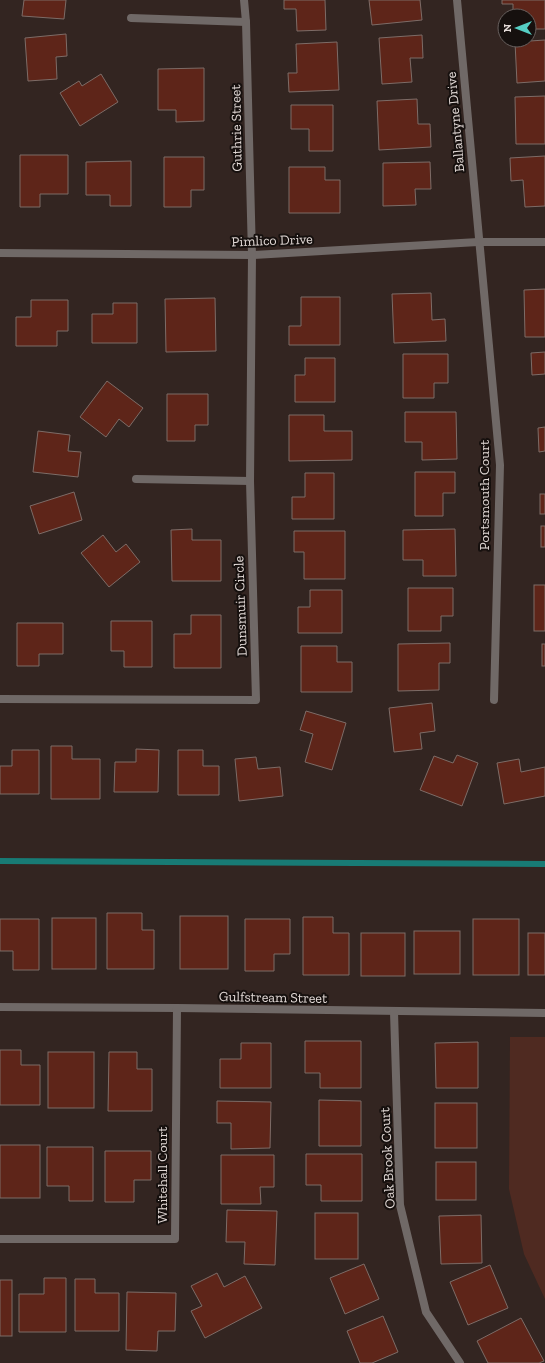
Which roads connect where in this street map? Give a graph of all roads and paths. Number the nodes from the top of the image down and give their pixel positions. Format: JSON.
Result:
{"nodes":[{"id":1,"x":244,"y":0,"type":"edge"},
{"id":2,"x":457,"y":0,"type":"edge"},
{"id":3,"x":132,"y":18,"type":"dead end"},
{"id":4,"x":246,"y":22,"type":"junction"},
{"id":5,"x":478,"y":242,"type":"junction"},
{"id":6,"x":545,"y":242,"type":"edge"},
{"id":7,"x":0,"y":253,"type":"edge"},
{"id":8,"x":252,"y":255,"type":"junction"},
{"id":9,"x":136,"y":479,"type":"dead end"},
{"id":10,"x":250,"y":481,"type":"junction"},
{"id":11,"x":0,"y":699,"type":"edge"},
{"id":12,"x":494,"y":700,"type":"dead end"},
{"id":13,"x":0,"y":1007,"type":"edge"},
{"id":14,"x":176,"y":1008,"type":"junction"},
{"id":15,"x":394,"y":1012,"type":"junction"},
{"id":16,"x":545,"y":1013,"type":"edge"},
{"id":17,"x":0,"y":1239,"type":"edge"},
{"id":18,"x":460,"y":1363,"type":"edge"}],
"edges":[{"from":1,"to":4,"type":"street","name":"Guthrie Street"},
{"from":2,"to":5,"type":"street","name":"Ballantyne Drive"},
{"from":3,"to":4,"type":"street"},
{"from":4,"to":8,"type":"street","name":"Guthrie Street"},
{"from":5,"to":6,"type":"street","name":"Pimlico Drive"},
{"from":5,"to":8,"type":"street","name":"Pimlico Drive"},
{"from":5,"to":12,"type":"street","name":"Portsmouth Court"},
{"from":7,"to":8,"type":"street","name":"Pimlico Drive"},
{"from":8,"to":10,"type":"street","name":"Dunsmuir Circle"},
{"from":9,"to":10,"type":"street"},
{"from":10,"to":11,"type":"street","name":"Dunsmuir Circle"},
{"from":13,"to":14,"type":"street","name":"Gulfstream Street"},
{"from":14,"to":15,"type":"street","name":"Gulfstream Street"},
{"from":14,"to":17,"type":"street","name":"Whitehall Court"},
{"from":15,"to":16,"type":"street","name":"Gulfstream Street"},
{"from":15,"to":18,"type":"street","name":"Oak Brook Court"}]}
